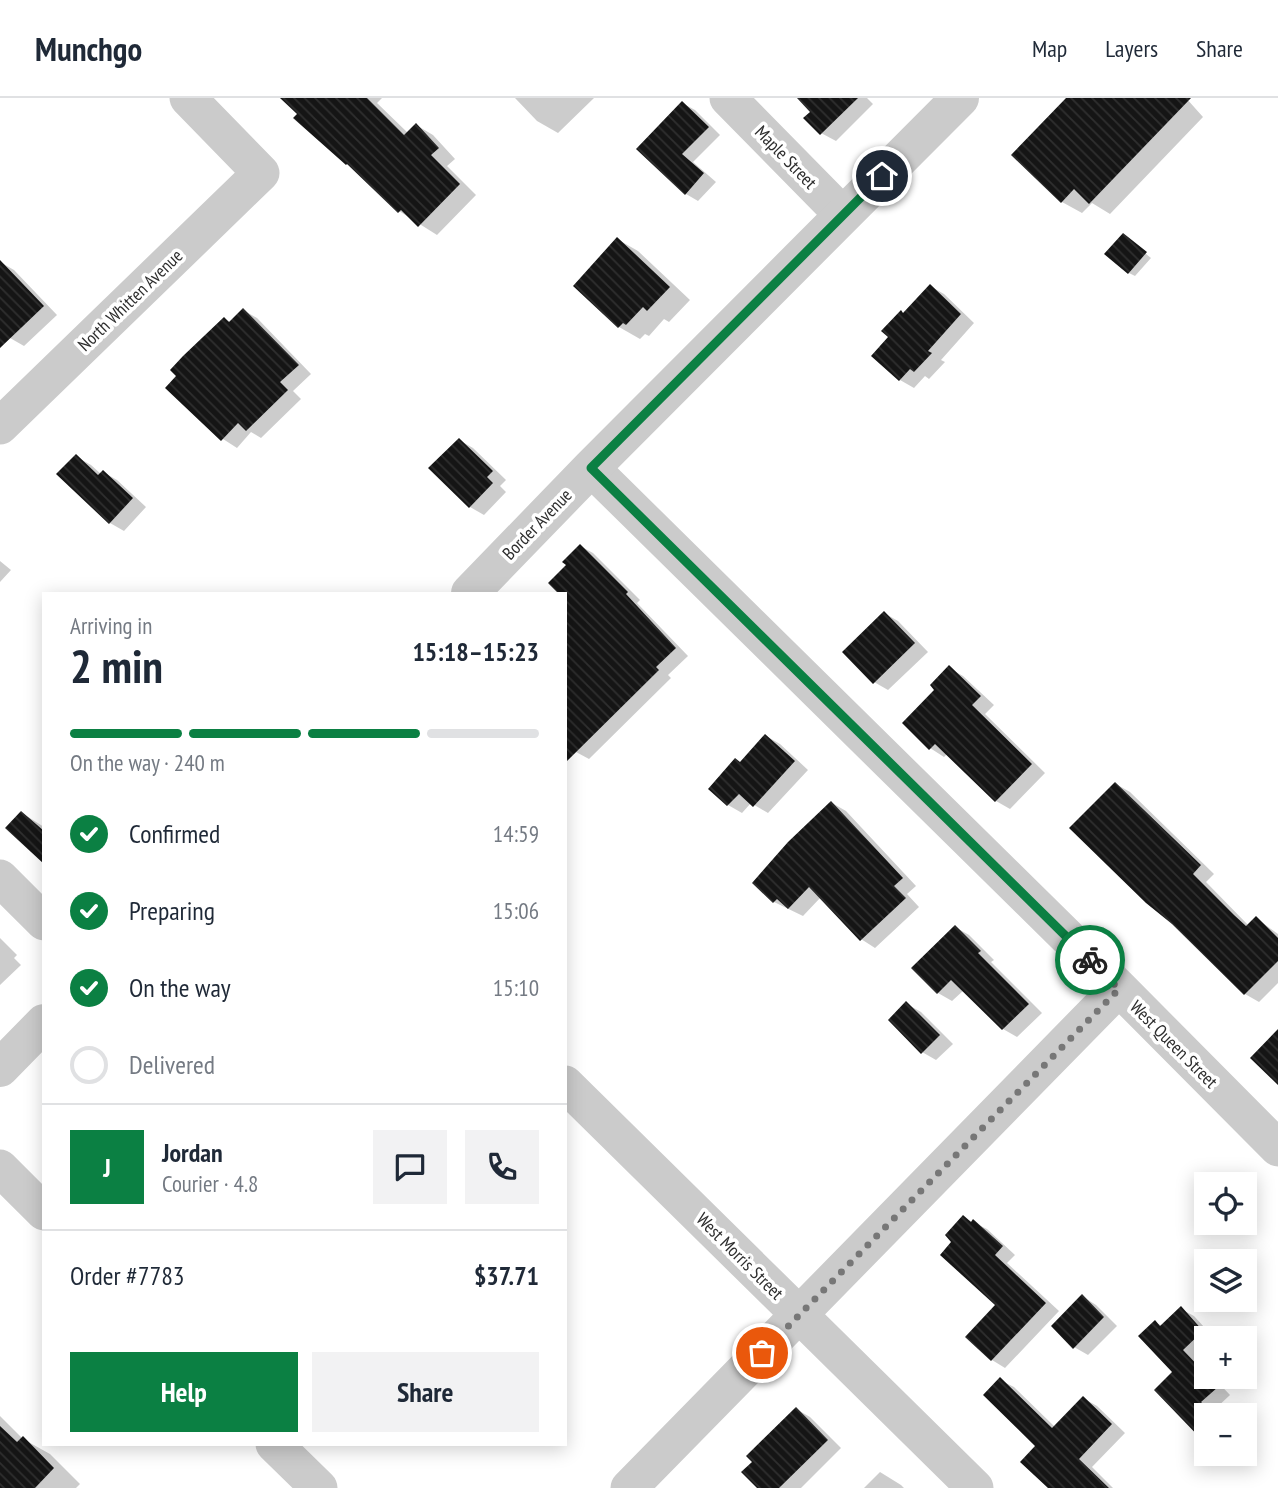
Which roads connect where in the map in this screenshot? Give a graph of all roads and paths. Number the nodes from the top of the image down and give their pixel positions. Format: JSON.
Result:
{"nodes":[{"id":1,"x":188,"y":98,"type":"edge"},
{"id":2,"x":728,"y":98,"type":"edge"},
{"id":3,"x":960,"y":98,"type":"edge"},
{"id":4,"x":843,"y":215,"type":"junction"},
{"id":5,"x":0,"y":426,"type":"edge"},
{"id":6,"x":591,"y":468,"type":"junction"},
{"id":7,"x":471,"y":592,"type":"edge"},
{"id":8,"x":0,"y":878,"type":"edge"},
{"id":9,"x":42,"y":920,"type":"edge"},
{"id":10,"x":1119,"y":989,"type":"junction"},
{"id":11,"x":42,"y":1025,"type":"edge"},
{"id":12,"x":0,"y":1068,"type":"edge"},
{"id":13,"x":567,"y":1086,"type":"edge"},
{"id":14,"x":1278,"y":1148,"type":"edge"},
{"id":15,"x":0,"y":1168,"type":"edge"},
{"id":16,"x":42,"y":1210,"type":"edge"},
{"id":17,"x":800,"y":1315,"type":"junction"},
{"id":18,"x":276,"y":1446,"type":"edge"},
{"id":19,"x":318,"y":1488,"type":"edge"},
{"id":20,"x":629,"y":1488,"type":"edge"},
{"id":21,"x":975,"y":1488,"type":"edge"}],
"edges":[{"from":1,"to":5,"type":"street","name":"North Whitten Avenue"},
{"from":2,"to":4,"type":"street","name":"Maple Street"},
{"from":3,"to":4,"type":"street","name":"Border Avenue"},
{"from":4,"to":6,"type":"street","name":"Border Avenue"},
{"from":6,"to":7,"type":"street","name":"Border Avenue"},
{"from":6,"to":10,"type":"street","name":"West Queen Street"},
{"from":8,"to":9,"type":"street"},
{"from":10,"to":14,"type":"street","name":"West Queen Street"},
{"from":10,"to":17,"type":"street"},
{"from":11,"to":12,"type":"street"},
{"from":13,"to":17,"type":"street","name":"West Morris Street"},
{"from":15,"to":16,"type":"street"},
{"from":17,"to":20,"type":"street"},
{"from":17,"to":21,"type":"street","name":"West Morris Street"},
{"from":18,"to":19,"type":"street"}]}
